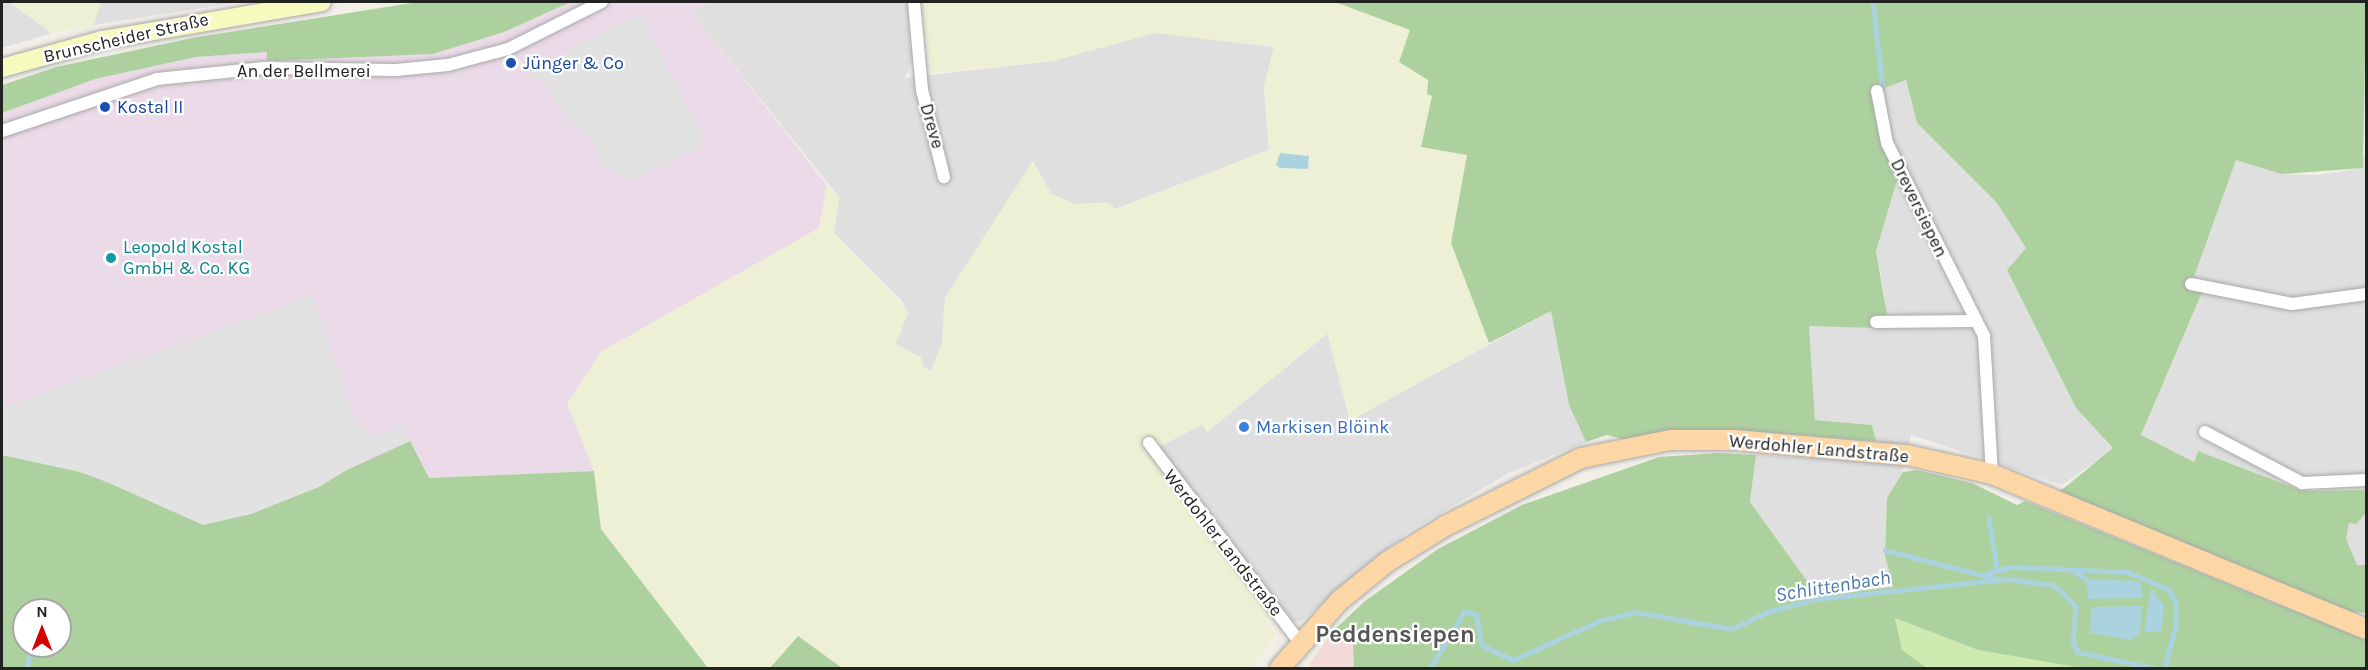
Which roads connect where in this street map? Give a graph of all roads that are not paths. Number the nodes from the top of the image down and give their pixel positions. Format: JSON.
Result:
{"nodes":[{"id":1,"x":322,"y":2,"type":"edge"},
{"id":2,"x":602,"y":2,"type":"edge"},
{"id":3,"x":914,"y":2,"type":"edge"},
{"id":4,"x":265,"y":5,"type":"edge"},
{"id":5,"x":2,"y":68,"type":"edge"},
{"id":6,"x":1877,"y":91,"type":"dead end"},
{"id":7,"x":2,"y":131,"type":"edge"},
{"id":8,"x":944,"y":177,"type":"dead end"},
{"id":9,"x":2191,"y":284,"type":"dead end"},
{"id":10,"x":2367,"y":294,"type":"edge"},
{"id":11,"x":1976,"y":321,"type":"junction"},
{"id":12,"x":1876,"y":322,"type":"dead end"},
{"id":13,"x":2205,"y":432,"type":"dead end"},
{"id":14,"x":1149,"y":442,"type":"dead end"},
{"id":15,"x":1992,"y":474,"type":"junction"},
{"id":16,"x":2367,"y":480,"type":"edge"},
{"id":17,"x":2367,"y":629,"type":"edge"},
{"id":18,"x":1300,"y":643,"type":"junction"},
{"id":19,"x":1280,"y":669,"type":"edge"}],
"edges":[{"from":1,"to":4,"type":"main road","name":"Brunscheider Straße"},
{"from":2,"to":7,"type":"street","name":"An der Bellmerei"},
{"from":3,"to":8,"type":"street","name":"Dreve"},
{"from":4,"to":5,"type":"main road","name":"Brunscheider Straße"},
{"from":6,"to":11,"type":"street","name":"Dreversiepen"},
{"from":9,"to":10,"type":"street"},
{"from":11,"to":12,"type":"street"},
{"from":11,"to":15,"type":"street","name":"Dreversiepen"},
{"from":13,"to":16,"type":"street"},
{"from":14,"to":18,"type":"street","name":"Werdohler Landstraße"},
{"from":15,"to":17,"type":"main road","name":"Werdohler Landstraße"},
{"from":15,"to":18,"type":"main road","name":"Werdohler Landstraße"},
{"from":18,"to":19,"type":"main road","name":"Werdohler Landstraße"}]}
